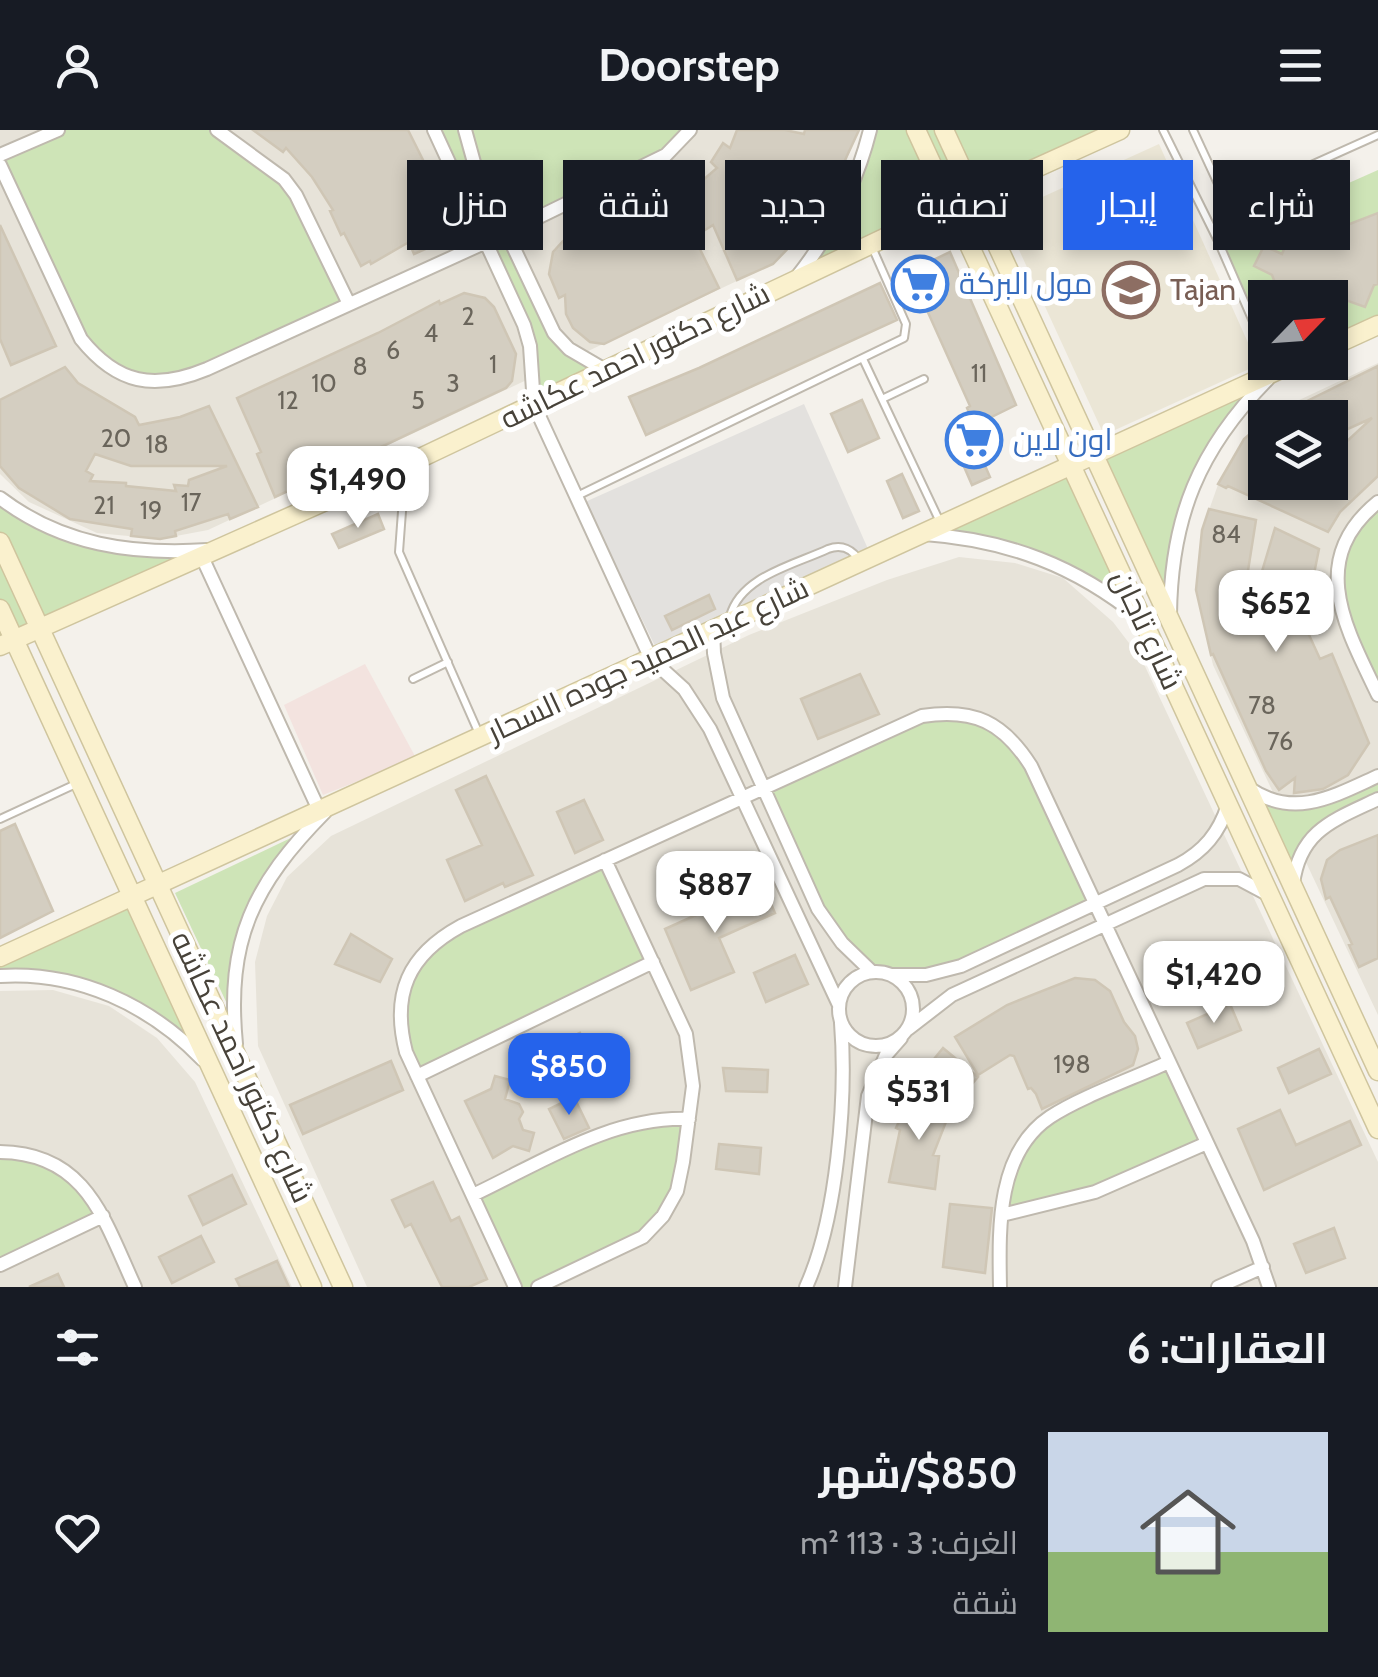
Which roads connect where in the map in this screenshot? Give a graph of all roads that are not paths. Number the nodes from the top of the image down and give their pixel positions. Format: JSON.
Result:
{"nodes":[{"id":1,"x":58,"y":130,"type":"edge"},
{"id":2,"x":216,"y":130,"type":"edge"},
{"id":3,"x":434,"y":130,"type":"edge"},
{"id":4,"x":465,"y":130,"type":"edge"},
{"id":5,"x":690,"y":130,"type":"edge"},
{"id":6,"x":870,"y":130,"type":"edge"},
{"id":7,"x":916,"y":130,"type":"edge"},
{"id":8,"x":944,"y":130,"type":"edge"},
{"id":9,"x":1120,"y":130,"type":"edge"},
{"id":10,"x":1163,"y":130,"type":"edge"},
{"id":11,"x":1194,"y":130,"type":"edge"},
{"id":12,"x":1378,"y":135,"type":"edge"},
{"id":13,"x":0,"y":155,"type":"edge"},
{"id":14,"x":448,"y":160,"type":"edge"},
{"id":15,"x":474,"y":160,"type":"edge"},
{"id":16,"x":930,"y":160,"type":"edge"},
{"id":17,"x":958,"y":160,"type":"edge"},
{"id":18,"x":0,"y":165,"type":"edge"},
{"id":19,"x":1043,"y":165,"type":"edge"},
{"id":20,"x":543,"y":215,"type":"edge"},
{"id":21,"x":881,"y":239,"type":"edge"},
{"id":22,"x":871,"y":244,"type":"junction"},
{"id":23,"x":468,"y":250,"type":"edge"},
{"id":24,"x":489,"y":250,"type":"edge"},
{"id":25,"x":514,"y":250,"type":"edge"},
{"id":26,"x":972,"y":250,"type":"edge"},
{"id":27,"x":999,"y":250,"type":"edge"},
{"id":28,"x":794,"y":281,"type":"junction"},
{"id":29,"x":350,"y":304,"type":"junction"},
{"id":30,"x":1248,"y":309,"type":"edge"},
{"id":31,"x":1378,"y":325,"type":"edge"},
{"id":32,"x":1348,"y":339,"type":"edge"},
{"id":33,"x":863,"y":358,"type":"junction"},
{"id":34,"x":605,"y":370,"type":"junction"},
{"id":35,"x":1248,"y":379,"type":"edge"},
{"id":36,"x":924,"y":380,"type":"dead end"},
{"id":37,"x":1262,"y":380,"type":"edge"},
{"id":38,"x":882,"y":399,"type":"junction"},
{"id":39,"x":534,"y":405,"type":"junction"},
{"id":40,"x":1094,"y":456,"type":"junction"},
{"id":41,"x":406,"y":465,"type":"junction"},
{"id":42,"x":1072,"y":466,"type":"junction"},
{"id":43,"x":576,"y":496,"type":"junction"},
{"id":44,"x":0,"y":498,"type":"edge"},
{"id":45,"x":1378,"y":502,"type":"edge"},
{"id":46,"x":942,"y":525,"type":"junction"},
{"id":47,"x":923,"y":534,"type":"junction"},
{"id":48,"x":0,"y":542,"type":"edge"},
{"id":49,"x":220,"y":549,"type":"junction"},
{"id":50,"x":202,"y":557,"type":"junction"},
{"id":51,"x":0,"y":610,"type":"edge"},
{"id":52,"x":1170,"y":618,"type":"junction"},
{"id":53,"x":1143,"y":621,"type":"junction"},
{"id":54,"x":721,"y":626,"type":"junction"},
{"id":55,"x":40,"y":628,"type":"junction"},
{"id":56,"x":7,"y":643,"type":"edge"},
{"id":57,"x":651,"y":659,"type":"junction"},
{"id":58,"x":448,"y":662,"type":"junction"},
{"id":59,"x":413,"y":679,"type":"dead end"},
{"id":60,"x":1378,"y":694,"type":"edge"},
{"id":61,"x":1210,"y":708,"type":"junction"},
{"id":62,"x":1188,"y":718,"type":"junction"},
{"id":63,"x":480,"y":736,"type":"junction"},
{"id":64,"x":1378,"y":776,"type":"edge"},
{"id":65,"x":79,"y":782,"type":"junction"},
{"id":66,"x":1247,"y":787,"type":"junction"},
{"id":67,"x":764,"y":788,"type":"junction"},
{"id":68,"x":742,"y":798,"type":"junction"},
{"id":69,"x":1378,"y":800,"type":"edge"},
{"id":70,"x":1228,"y":805,"type":"junction"},
{"id":71,"x":326,"y":807,"type":"junction"},
{"id":72,"x":0,"y":819,"type":"edge"},
{"id":73,"x":605,"y":860,"type":"junction"},
{"id":74,"x":157,"y":884,"type":"junction"},
{"id":75,"x":1293,"y":887,"type":"junction"},
{"id":76,"x":132,"y":896,"type":"junction"},
{"id":77,"x":1270,"y":896,"type":"junction"},
{"id":78,"x":1095,"y":904,"type":"junction"},
{"id":79,"x":1104,"y":924,"type":"junction"},
{"id":80,"x":0,"y":957,"type":"edge"},
{"id":81,"x":653,"y":962,"type":"junction"},
{"id":82,"x":872,"y":972,"type":"junction"},
{"id":83,"x":891,"y":974,"type":"junction"},
{"id":84,"x":0,"y":976,"type":"edge"},
{"id":85,"x":838,"y":1005,"type":"junction"},
{"id":86,"x":841,"y":1023,"type":"junction"},
{"id":87,"x":904,"y":1034,"type":"junction"},
{"id":88,"x":1366,"y":1044,"type":"junction"},
{"id":89,"x":1343,"y":1054,"type":"junction"},
{"id":90,"x":237,"y":1056,"type":"junction"},
{"id":91,"x":1169,"y":1062,"type":"junction"},
{"id":92,"x":212,"y":1068,"type":"junction"},
{"id":93,"x":1378,"y":1070,"type":"edge"},
{"id":94,"x":417,"y":1076,"type":"junction"},
{"id":95,"x":689,"y":1118,"type":"junction"},
{"id":96,"x":1378,"y":1130,"type":"edge"},
{"id":97,"x":1207,"y":1143,"type":"junction"},
{"id":98,"x":0,"y":1152,"type":"edge"},
{"id":99,"x":473,"y":1195,"type":"junction"},
{"id":100,"x":1002,"y":1214,"type":"junction"},
{"id":101,"x":103,"y":1216,"type":"junction"},
{"id":102,"x":0,"y":1264,"type":"edge"},
{"id":103,"x":1263,"y":1266,"type":"junction"},
{"id":104,"x":339,"y":1279,"type":"edge"},
{"id":105,"x":311,"y":1284,"type":"edge"},
{"id":106,"x":136,"y":1287,"type":"edge"},
{"id":107,"x":516,"y":1287,"type":"edge"},
{"id":108,"x":538,"y":1287,"type":"edge"},
{"id":109,"x":806,"y":1287,"type":"edge"},
{"id":110,"x":845,"y":1287,"type":"edge"},
{"id":111,"x":1000,"y":1287,"type":"edge"},
{"id":112,"x":1218,"y":1287,"type":"edge"},
{"id":113,"x":1269,"y":1287,"type":"edge"}],
"edges":[{"from":1,"to":13,"type":"street"},
{"from":2,"to":29,"type":"street"},
{"from":3,"to":14,"type":"street"},
{"from":4,"to":15,"type":"street"},
{"from":5,"to":20,"type":"street"},
{"from":6,"to":28,"type":"street"},
{"from":7,"to":16,"type":"street","name":"شارع تاجان"},
{"from":8,"to":17,"type":"street","name":"شارع تاجان"},
{"from":9,"to":19,"type":"street","name":"شارع دكتور احمد عكاشه"},
{"from":10,"to":30,"type":"lane"},
{"from":11,"to":12,"type":"lane"},
{"from":18,"to":29,"type":"street"},
{"from":21,"to":22,"type":"street","name":"شارع دكتور احمد عكاشه"},
{"from":22,"to":28,"type":"street","name":"شارع دكتور احمد عكاشه"},
{"from":22,"to":33,"type":"lane"},
{"from":23,"to":29,"type":"street"},
{"from":24,"to":39,"type":"street"},
{"from":25,"to":34,"type":"street"},
{"from":26,"to":42,"type":"street","name":"شارع تاجان"},
{"from":27,"to":40,"type":"street","name":"شارع تاجان"},
{"from":28,"to":34,"type":"street","name":"شارع دكتور احمد عكاشه"},
{"from":31,"to":32,"type":"street"},
{"from":33,"to":38,"type":"lane"},
{"from":33,"to":43,"type":"lane"},
{"from":34,"to":39,"type":"street","name":"شارع دكتور احمد عكاشه"},
{"from":35,"to":40,"type":"street","name":"شارع عبد الحميد جوده السحار"},
{"from":36,"to":38,"type":"lane"},
{"from":37,"to":52,"type":"street"},
{"from":38,"to":46,"type":"lane"},
{"from":39,"to":41,"type":"street","name":"شارع دكتور احمد عكاشه"},
{"from":39,"to":43,"type":"street"},
{"from":40,"to":42,"type":"street","name":"شارع عبد الحميد جوده السحار"},
{"from":40,"to":52,"type":"street","name":"شارع تاجان"},
{"from":41,"to":49,"type":"street","name":"شارع دكتور احمد عكاشه"},
{"from":41,"to":58,"type":"lane"},
{"from":42,"to":46,"type":"street","name":"شارع عبد الحميد جوده السحار"},
{"from":42,"to":53,"type":"street","name":"شارع تاجان"},
{"from":43,"to":57,"type":"street"},
{"from":44,"to":49,"type":"street"},
{"from":45,"to":60,"type":"street"},
{"from":46,"to":47,"type":"street","name":"شارع عبد الحميد جوده السحار"},
{"from":47,"to":53,"type":"street"},
{"from":47,"to":54,"type":"street","name":"شارع عبد الحميد جوده السحار"},
{"from":48,"to":55,"type":"street","name":"شارع دكتور احمد عكاشه"},
{"from":49,"to":50,"type":"street","name":"شارع دكتور احمد عكاشه"},
{"from":50,"to":55,"type":"street","name":"شارع دكتور احمد عكاشه"},
{"from":50,"to":71,"type":"street"},
{"from":51,"to":56,"type":"street","name":"شارع دكتور احمد عكاشه"},
{"from":52,"to":61,"type":"street","name":"شارع تاجان"},
{"from":53,"to":62,"type":"street","name":"شارع تاجان"},
{"from":54,"to":57,"type":"street","name":"شارع عبد الحميد جوده السحار"},
{"from":54,"to":67,"type":"street"},
{"from":55,"to":56,"type":"street","name":"شارع دكتور احمد عكاشه"},
{"from":55,"to":74,"type":"street","name":"شارع دكتور احمد عكاشه"},
{"from":56,"to":65,"type":"street","name":"شارع دكتور احمد عكاشه"},
{"from":57,"to":63,"type":"street","name":"شارع عبد الحميد جوده السحار"},
{"from":57,"to":68,"type":"street"},
{"from":58,"to":59,"type":"lane"},
{"from":58,"to":63,"type":"lane"},
{"from":61,"to":62,"type":"street"},
{"from":61,"to":66,"type":"street","name":"شارع تاجان"},
{"from":62,"to":70,"type":"street","name":"شارع تاجان"},
{"from":63,"to":71,"type":"street","name":"شارع عبد الحميد جوده السحار"},
{"from":64,"to":66,"type":"street"},
{"from":65,"to":72,"type":"lane"},
{"from":65,"to":76,"type":"street","name":"شارع دكتور احمد عكاشه"},
{"from":66,"to":75,"type":"street","name":"شارع تاجان"},
{"from":67,"to":68,"type":"street"},
{"from":67,"to":78,"type":"street"},
{"from":67,"to":82,"type":"street"},
{"from":68,"to":73,"type":"street"},
{"from":68,"to":85,"type":"street"},
{"from":69,"to":75,"type":"street"},
{"from":70,"to":77,"type":"street","name":"شارع تاجان"},
{"from":70,"to":78,"type":"street"},
{"from":71,"to":74,"type":"street","name":"شارع عبد الحميد جوده السحار"},
{"from":71,"to":90,"type":"street"},
{"from":73,"to":81,"type":"street"},
{"from":73,"to":94,"type":"street"},
{"from":74,"to":76,"type":"street","name":"شارع عبد الحميد جوده السحار"},
{"from":74,"to":90,"type":"street","name":"شارع دكتور احمد عكاشه"},
{"from":75,"to":88,"type":"street","name":"شارع تاجان"},
{"from":76,"to":80,"type":"street","name":"شارع عبد الحميد جوده السحار"},
{"from":76,"to":92,"type":"street","name":"شارع دكتور احمد عكاشه"},
{"from":77,"to":79,"type":"street"},
{"from":77,"to":89,"type":"street","name":"شارع تاجان"},
{"from":78,"to":79,"type":"street"},
{"from":78,"to":83,"type":"street"},
{"from":79,"to":87,"type":"street"},
{"from":79,"to":91,"type":"street"},
{"from":81,"to":94,"type":"street"},
{"from":81,"to":95,"type":"street"},
{"from":82,"to":83,"type":"street"},
{"from":82,"to":85,"type":"street"},
{"from":83,"to":87,"type":"street"},
{"from":84,"to":92,"type":"street"},
{"from":85,"to":86,"type":"street"},
{"from":86,"to":87,"type":"street"},
{"from":86,"to":109,"type":"street"},
{"from":87,"to":110,"type":"street"},
{"from":88,"to":89,"type":"street"},
{"from":88,"to":93,"type":"street","name":"شارع تاجان"},
{"from":89,"to":96,"type":"street","name":"شارع تاجان"},
{"from":90,"to":104,"type":"street","name":"شارع دكتور احمد عكاشه"},
{"from":91,"to":97,"type":"street"},
{"from":91,"to":100,"type":"street"},
{"from":92,"to":105,"type":"street","name":"شارع دكتور احمد عكاشه"},
{"from":94,"to":99,"type":"street"},
{"from":95,"to":99,"type":"street"},
{"from":95,"to":108,"type":"street"},
{"from":97,"to":100,"type":"street"},
{"from":97,"to":103,"type":"street"},
{"from":98,"to":101,"type":"street"},
{"from":99,"to":107,"type":"street"},
{"from":100,"to":111,"type":"street"},
{"from":101,"to":102,"type":"street"},
{"from":101,"to":106,"type":"street"},
{"from":103,"to":112,"type":"street"},
{"from":103,"to":113,"type":"street"},
{"from":104,"to":105,"type":"street"}]}
